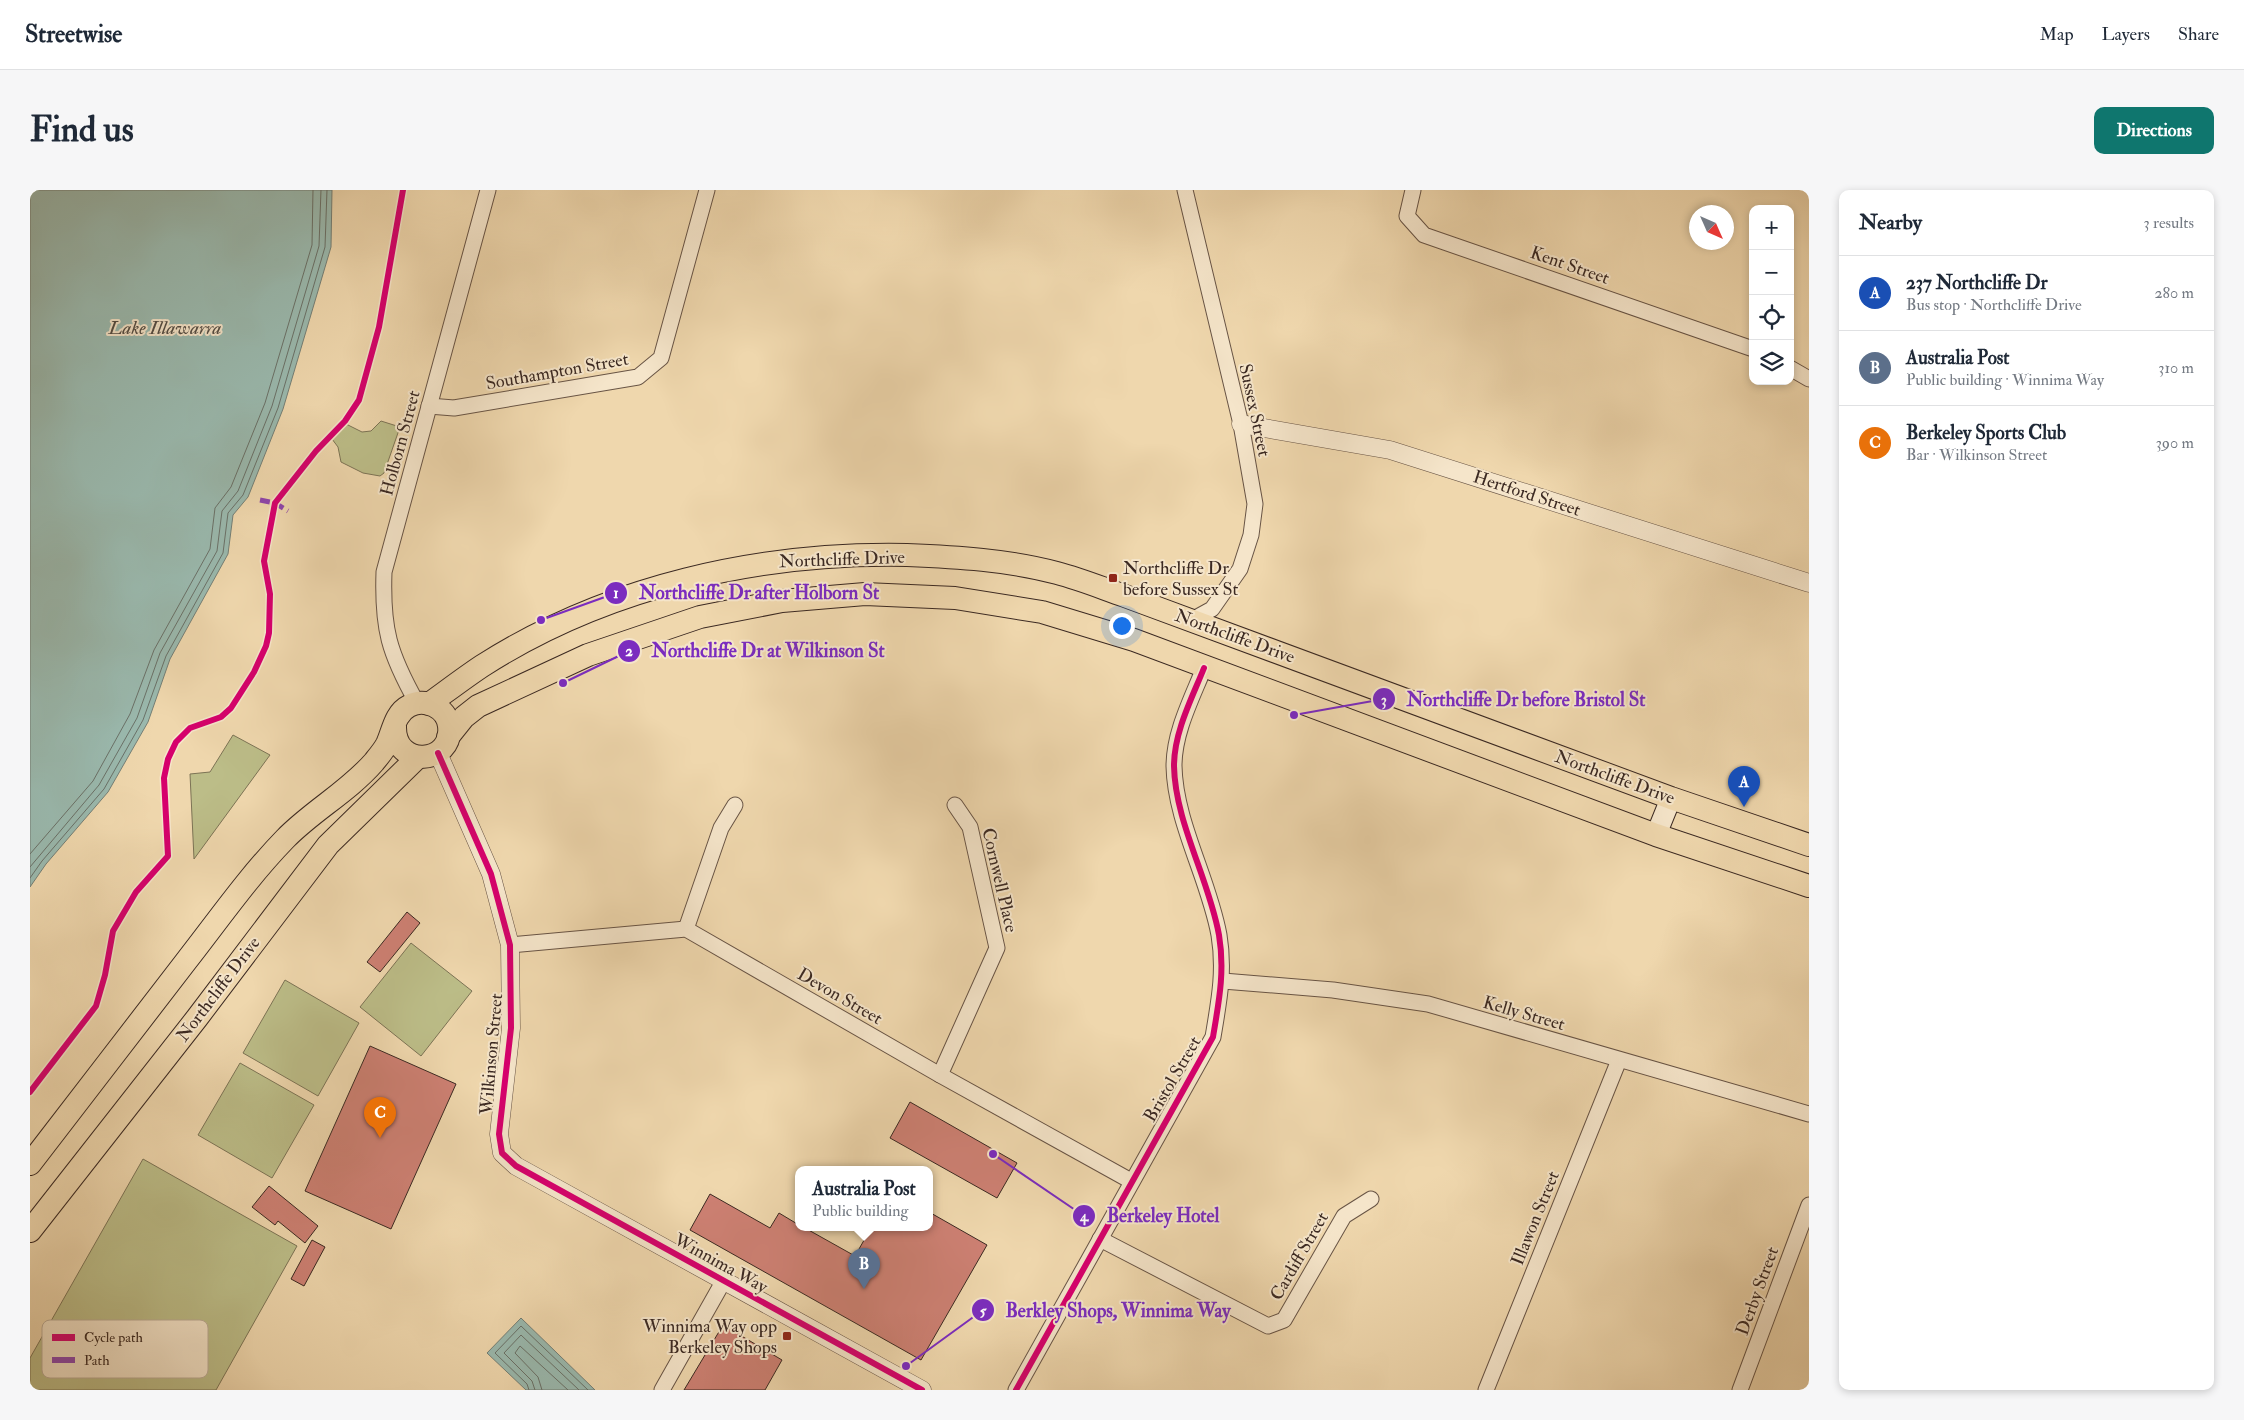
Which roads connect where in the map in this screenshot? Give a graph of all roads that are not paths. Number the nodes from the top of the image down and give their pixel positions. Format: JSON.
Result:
{"nodes":[{"id":1,"x":488,"y":190,"type":"edge"},
{"id":2,"x":707,"y":190,"type":"edge"},
{"id":3,"x":1185,"y":190,"type":"edge"},
{"id":4,"x":1412,"y":190,"type":"edge"},
{"id":5,"x":1749,"y":348,"type":"edge"},
{"id":6,"x":1794,"y":370,"type":"edge"},
{"id":7,"x":1809,"y":379,"type":"edge"},
{"id":8,"x":429,"y":406,"type":"junction"},
{"id":9,"x":1241,"y":424,"type":"junction"},
{"id":10,"x":1809,"y":583,"type":"edge"},
{"id":11,"x":1192,"y":620,"type":"junction"},
{"id":12,"x":1204,"y":668,"type":"junction"},
{"id":13,"x":423,"y":703,"type":"junction"},
{"id":14,"x":395,"y":726,"type":"junction"},
{"id":15,"x":435,"y":749,"type":"junction"},
{"id":16,"x":1671,"y":798,"type":"junction"},
{"id":17,"x":735,"y":805,"type":"dead end"},
{"id":18,"x":955,"y":805,"type":"dead end"},
{"id":19,"x":1656,"y":835,"type":"junction"},
{"id":20,"x":1809,"y":844,"type":"edge"},
{"id":21,"x":1809,"y":886,"type":"edge"},
{"id":22,"x":686,"y":930,"type":"junction"},
{"id":23,"x":510,"y":945,"type":"junction"},
{"id":24,"x":1223,"y":981,"type":"junction"},
{"id":25,"x":1619,"y":1060,"type":"junction"},
{"id":26,"x":940,"y":1075,"type":"junction"},
{"id":27,"x":1809,"y":1114,"type":"edge"},
{"id":28,"x":507,"y":1160,"type":"joint"},
{"id":29,"x":30,"y":1164,"type":"edge"},
{"id":30,"x":1131,"y":1181,"type":"junction"},
{"id":31,"x":1371,"y":1199,"type":"dead end"},
{"id":32,"x":1809,"y":1205,"type":"edge"},
{"id":33,"x":30,"y":1231,"type":"edge"},
{"id":34,"x":1100,"y":1239,"type":"junction"},
{"id":35,"x":723,"y":1282,"type":"junction"},
{"id":36,"x":918,"y":1389,"type":"edge"},
{"id":37,"x":662,"y":1390,"type":"edge"},
{"id":38,"x":1016,"y":1390,"type":"edge"},
{"id":39,"x":1486,"y":1390,"type":"edge"},
{"id":40,"x":1740,"y":1390,"type":"edge"}],
"edges":[{"from":1,"to":8,"type":"street","name":"Holborn Street"},
{"from":2,"to":8,"type":"street","name":"Southampton Street"},
{"from":3,"to":9,"type":"street","name":"Sussex Street"},
{"from":4,"to":5,"type":"street","name":"Kent Street"},
{"from":6,"to":7,"type":"street"},
{"from":8,"to":13,"type":"street","name":"Holborn Street"},
{"from":9,"to":10,"type":"street","name":"Hertford Street"},
{"from":9,"to":11,"type":"street","name":"Sussex Street"},
{"from":11,"to":13,"type":"main road","name":"Northcliffe Drive"},
{"from":11,"to":16,"type":"main road","name":"Northcliffe Drive"},
{"from":12,"to":15,"type":"main road","name":"Northcliffe Drive"},
{"from":12,"to":19,"type":"main road","name":"Northcliffe Drive"},
{"from":12,"to":24,"type":"street","name":"Bristol Street"},
{"from":13,"to":14,"type":"main road"},
{"from":13,"to":15,"type":"main road"},
{"from":14,"to":15,"type":"main road"},
{"from":14,"to":29,"type":"main road"},
{"from":15,"to":23,"type":"street","name":"Wilkinson Street"},
{"from":15,"to":33,"type":"main road","name":"Northcliffe Drive"},
{"from":16,"to":19,"type":"main road"},
{"from":16,"to":20,"type":"main road","name":"Northcliffe Drive"},
{"from":17,"to":22,"type":"street"},
{"from":18,"to":26,"type":"street","name":"Cornwell Place"},
{"from":19,"to":21,"type":"main road","name":"Northcliffe Drive"},
{"from":22,"to":23,"type":"street"},
{"from":22,"to":26,"type":"street","name":"Devon Street"},
{"from":23,"to":28,"type":"street","name":"Wilkinson Street"},
{"from":24,"to":25,"type":"street","name":"Kelly Street"},
{"from":24,"to":30,"type":"street","name":"Bristol Street"},
{"from":25,"to":27,"type":"street","name":"Kelly Street"},
{"from":25,"to":39,"type":"street","name":"Illawon Street"},
{"from":26,"to":30,"type":"street","name":"Devon Street"},
{"from":28,"to":35,"type":"street","name":"Winnima Way"},
{"from":30,"to":34,"type":"street","name":"Bristol Street"},
{"from":31,"to":34,"type":"street","name":"Cardiff Street"},
{"from":32,"to":40,"type":"street","name":"Derby Street"},
{"from":34,"to":38,"type":"street","name":"Bristol Street"},
{"from":35,"to":36,"type":"street","name":"Winnima Way"},
{"from":35,"to":37,"type":"street"}]}
